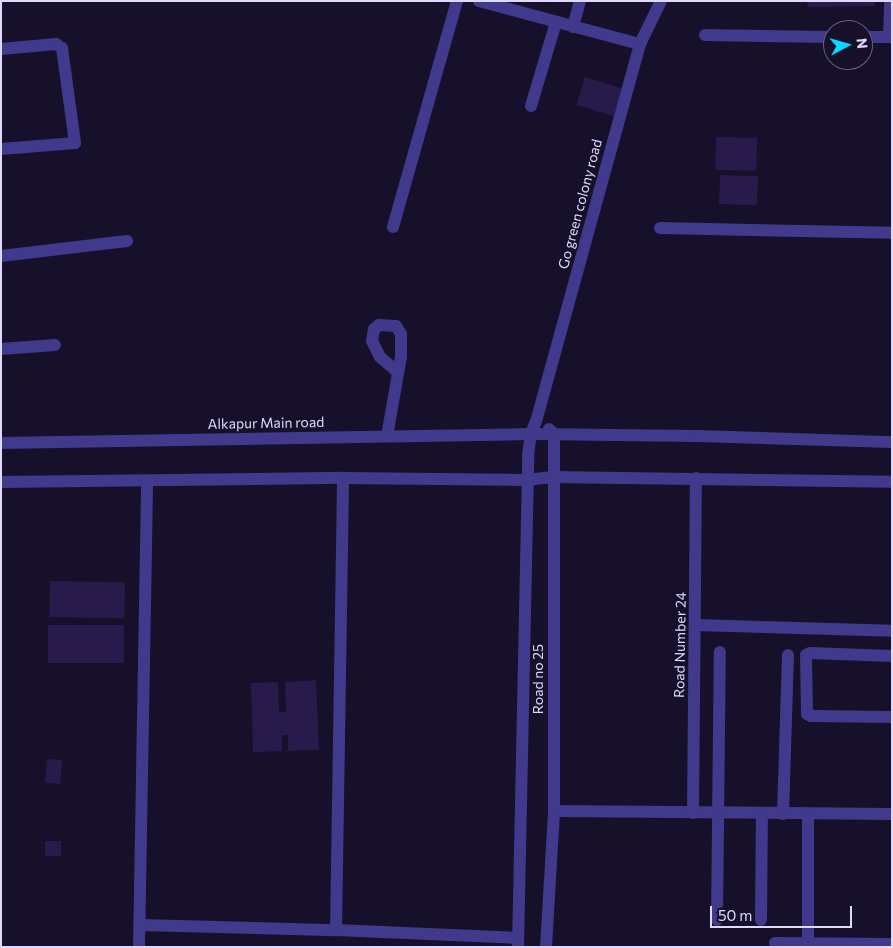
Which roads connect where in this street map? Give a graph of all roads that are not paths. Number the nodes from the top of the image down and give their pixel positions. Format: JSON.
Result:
{"nodes":[{"id":1,"x":457,"y":1,"type":"edge"},
{"id":2,"x":580,"y":1,"type":"edge"},
{"id":3,"x":661,"y":1,"type":"edge"},
{"id":4,"x":890,"y":1,"type":"edge"},
{"id":5,"x":486,"y":2,"type":"edge"},
{"id":6,"x":556,"y":22,"type":"junction"},
{"id":7,"x":573,"y":27,"type":"junction"},
{"id":8,"x":705,"y":36,"type":"dead end"},
{"id":9,"x":823,"y":37,"type":"edge"},
{"id":10,"x":873,"y":37,"type":"edge"},
{"id":11,"x":890,"y":37,"type":"edge"},
{"id":12,"x":640,"y":44,"type":"junction"},
{"id":13,"x":1,"y":49,"type":"edge"},
{"id":14,"x":531,"y":106,"type":"dead end"},
{"id":15,"x":1,"y":149,"type":"edge"},
{"id":16,"x":393,"y":227,"type":"dead end"},
{"id":17,"x":660,"y":228,"type":"dead end"},
{"id":18,"x":892,"y":233,"type":"edge"},
{"id":19,"x":127,"y":241,"type":"dead end"},
{"id":20,"x":1,"y":256,"type":"edge"},
{"id":21,"x":55,"y":345,"type":"dead end"},
{"id":22,"x":1,"y":349,"type":"edge"},
{"id":23,"x":398,"y":372,"type":"dead end"},
{"id":24,"x":537,"y":418,"type":"junction"},
{"id":25,"x":531,"y":434,"type":"junction"},
{"id":26,"x":554,"y":434,"type":"junction"},
{"id":27,"x":386,"y":436,"type":"junction"},
{"id":28,"x":892,"y":442,"type":"edge"},
{"id":29,"x":1,"y":443,"type":"edge"},
{"id":30,"x":552,"y":477,"type":"junction"},
{"id":31,"x":343,"y":478,"type":"junction"},
{"id":32,"x":696,"y":478,"type":"junction"},
{"id":33,"x":526,"y":480,"type":"junction"},
{"id":34,"x":147,"y":481,"type":"junction"},
{"id":35,"x":1,"y":482,"type":"edge"},
{"id":36,"x":892,"y":482,"type":"edge"},
{"id":37,"x":696,"y":625,"type":"junction"},
{"id":38,"x":892,"y":631,"type":"edge"},
{"id":39,"x":720,"y":652,"type":"dead end"},
{"id":40,"x":788,"y":655,"type":"dead end"},
{"id":41,"x":892,"y":656,"type":"edge"},
{"id":42,"x":892,"y":717,"type":"edge"},
{"id":43,"x":554,"y":811,"type":"junction"},
{"id":44,"x":693,"y":813,"type":"junction"},
{"id":45,"x":719,"y":813,"type":"junction"},
{"id":46,"x":762,"y":813,"type":"junction"},
{"id":47,"x":783,"y":814,"type":"junction"},
{"id":48,"x":808,"y":814,"type":"junction"},
{"id":49,"x":892,"y":814,"type":"edge"},
{"id":50,"x":717,"y":920,"type":"dead end"},
{"id":51,"x":761,"y":920,"type":"dead end"},
{"id":52,"x":140,"y":924,"type":"junction"},
{"id":53,"x":336,"y":930,"type":"junction"},
{"id":54,"x":518,"y":942,"type":"edge"},
{"id":55,"x":775,"y":943,"type":"dead end"},
{"id":56,"x":808,"y":943,"type":"junction"},
{"id":57,"x":892,"y":944,"type":"edge"},
{"id":58,"x":139,"y":947,"type":"edge"},
{"id":59,"x":546,"y":947,"type":"edge"}],
"edges":[{"from":1,"to":16,"type":"street"},
{"from":2,"to":7,"type":"street"},
{"from":3,"to":12,"type":"street","name":"Go green colony road"},
{"from":4,"to":11,"type":"street"},
{"from":5,"to":6,"type":"street"},
{"from":6,"to":7,"type":"street"},
{"from":6,"to":14,"type":"street"},
{"from":7,"to":12,"type":"street"},
{"from":8,"to":9,"type":"street"},
{"from":10,"to":11,"type":"street"},
{"from":12,"to":24,"type":"street","name":"Go green colony road"},
{"from":13,"to":15,"type":"street"},
{"from":17,"to":18,"type":"street"},
{"from":19,"to":20,"type":"street"},
{"from":21,"to":22,"type":"street"},
{"from":23,"to":27,"type":"street"},
{"from":24,"to":25,"type":"street","name":"Go green colony road"},
{"from":24,"to":26,"type":"street"},
{"from":25,"to":26,"type":"street","name":"Alkapur Main road"},
{"from":25,"to":27,"type":"street","name":"Alkapur Main road"},
{"from":25,"to":33,"type":"street","name":"Road no 25"},
{"from":26,"to":28,"type":"street","name":"Alkapur Main road"},
{"from":26,"to":30,"type":"street","name":"Road no 25"},
{"from":27,"to":29,"type":"street","name":"Alkapur Main road"},
{"from":30,"to":32,"type":"street"},
{"from":30,"to":33,"type":"street"},
{"from":30,"to":43,"type":"street","name":"Road no 25"},
{"from":31,"to":33,"type":"street"},
{"from":31,"to":34,"type":"street"},
{"from":31,"to":53,"type":"street"},
{"from":32,"to":36,"type":"street"},
{"from":32,"to":37,"type":"street","name":"Road Number 24"},
{"from":33,"to":54,"type":"street","name":"Road no 25"},
{"from":34,"to":35,"type":"street"},
{"from":34,"to":52,"type":"street"},
{"from":37,"to":38,"type":"street"},
{"from":37,"to":44,"type":"street","name":"Road Number 24"},
{"from":39,"to":45,"type":"street"},
{"from":40,"to":47,"type":"street"},
{"from":41,"to":42,"type":"street"},
{"from":43,"to":44,"type":"street"},
{"from":43,"to":59,"type":"street","name":"Road no 25"},
{"from":44,"to":45,"type":"street"},
{"from":45,"to":46,"type":"street"},
{"from":45,"to":50,"type":"street"},
{"from":46,"to":47,"type":"street"},
{"from":46,"to":51,"type":"street"},
{"from":47,"to":48,"type":"street"},
{"from":48,"to":49,"type":"street"},
{"from":48,"to":56,"type":"street"},
{"from":52,"to":53,"type":"street"},
{"from":52,"to":58,"type":"street"},
{"from":53,"to":54,"type":"street"},
{"from":55,"to":56,"type":"street"},
{"from":56,"to":57,"type":"street"}]}
